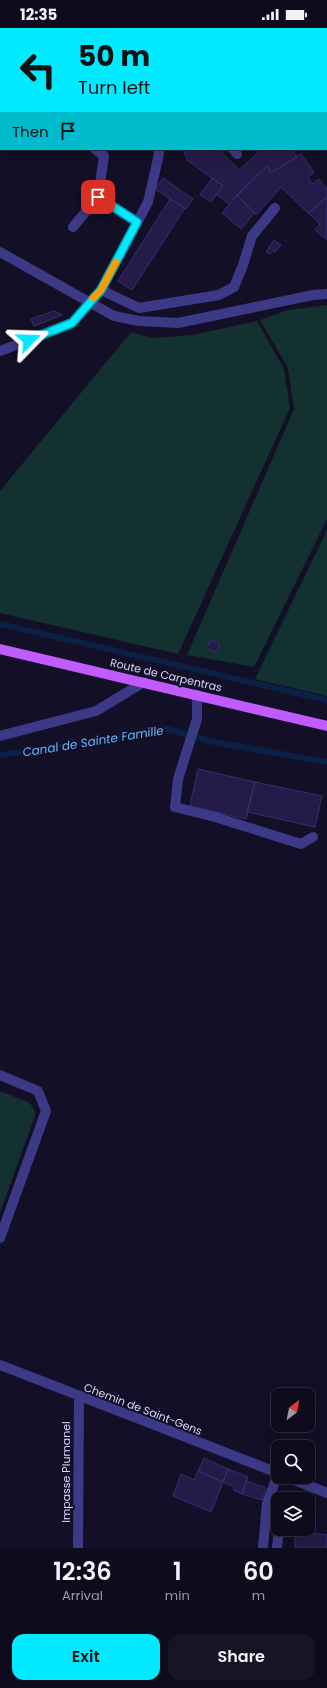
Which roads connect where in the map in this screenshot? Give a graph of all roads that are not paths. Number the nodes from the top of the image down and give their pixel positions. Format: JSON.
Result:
{"nodes":[{"id":1,"x":96,"y":150,"type":"edge"},
{"id":2,"x":158,"y":150,"type":"edge"},
{"id":3,"x":98,"y":197,"type":"junction"},
{"id":4,"x":275,"y":208,"type":"dead end"},
{"id":5,"x":137,"y":222,"type":"junction"},
{"id":6,"x":74,"y":227,"type":"dead end"},
{"id":7,"x":0,"y":252,"type":"edge"},
{"id":8,"x":101,"y":290,"type":"junction"},
{"id":9,"x":327,"y":294,"type":"edge"},
{"id":10,"x":88,"y":302,"type":"junction"},
{"id":11,"x":0,"y":351,"type":"edge"},
{"id":12,"x":0,"y":649,"type":"edge"},
{"id":13,"x":144,"y":682,"type":"junction"},
{"id":14,"x":197,"y":695,"type":"junction"},
{"id":15,"x":327,"y":726,"type":"edge"},
{"id":16,"x":0,"y":736,"type":"edge"},
{"id":17,"x":313,"y":837,"type":"dead end"},
{"id":18,"x":0,"y":1075,"type":"edge"},
{"id":19,"x":0,"y":1238,"type":"edge"},
{"id":20,"x":0,"y":1365,"type":"edge"},
{"id":21,"x":78,"y":1397,"type":"junction"},
{"id":22,"x":271,"y":1471,"type":"edge"},
{"id":23,"x":274,"y":1484,"type":"edge"},
{"id":24,"x":304,"y":1484,"type":"edge"},
{"id":25,"x":327,"y":1493,"type":"edge"},
{"id":26,"x":278,"y":1536,"type":"edge"},
{"id":27,"x":78,"y":1548,"type":"edge"},
{"id":28,"x":263,"y":1548,"type":"edge"},
{"id":29,"x":277,"y":1548,"type":"edge"}],
"edges":[{"from":1,"to":3,"type":"street"},
{"from":2,"to":5,"type":"street"},
{"from":3,"to":5,"type":"street"},
{"from":3,"to":6,"type":"street"},
{"from":4,"to":8,"type":"street"},
{"from":5,"to":8,"type":"street"},
{"from":7,"to":10,"type":"street"},
{"from":8,"to":10,"type":"street"},
{"from":9,"to":10,"type":"street"},
{"from":10,"to":11,"type":"street"},
{"from":12,"to":13,"type":"main road","name":"Route de Carpentras"},
{"from":13,"to":14,"type":"main road","name":"Route de Carpentras"},
{"from":13,"to":16,"type":"street"},
{"from":14,"to":15,"type":"main road","name":"Route de Carpentras"},
{"from":14,"to":17,"type":"street"},
{"from":18,"to":19,"type":"street"},
{"from":20,"to":21,"type":"street","name":"Chemin de Saint-Gens"},
{"from":21,"to":22,"type":"street","name":"Chemin de Saint-Gens"},
{"from":21,"to":27,"type":"street","name":"Impasse Plumanel"},
{"from":23,"to":28,"type":"street"},
{"from":24,"to":25,"type":"street"},
{"from":26,"to":29,"type":"street"}]}
